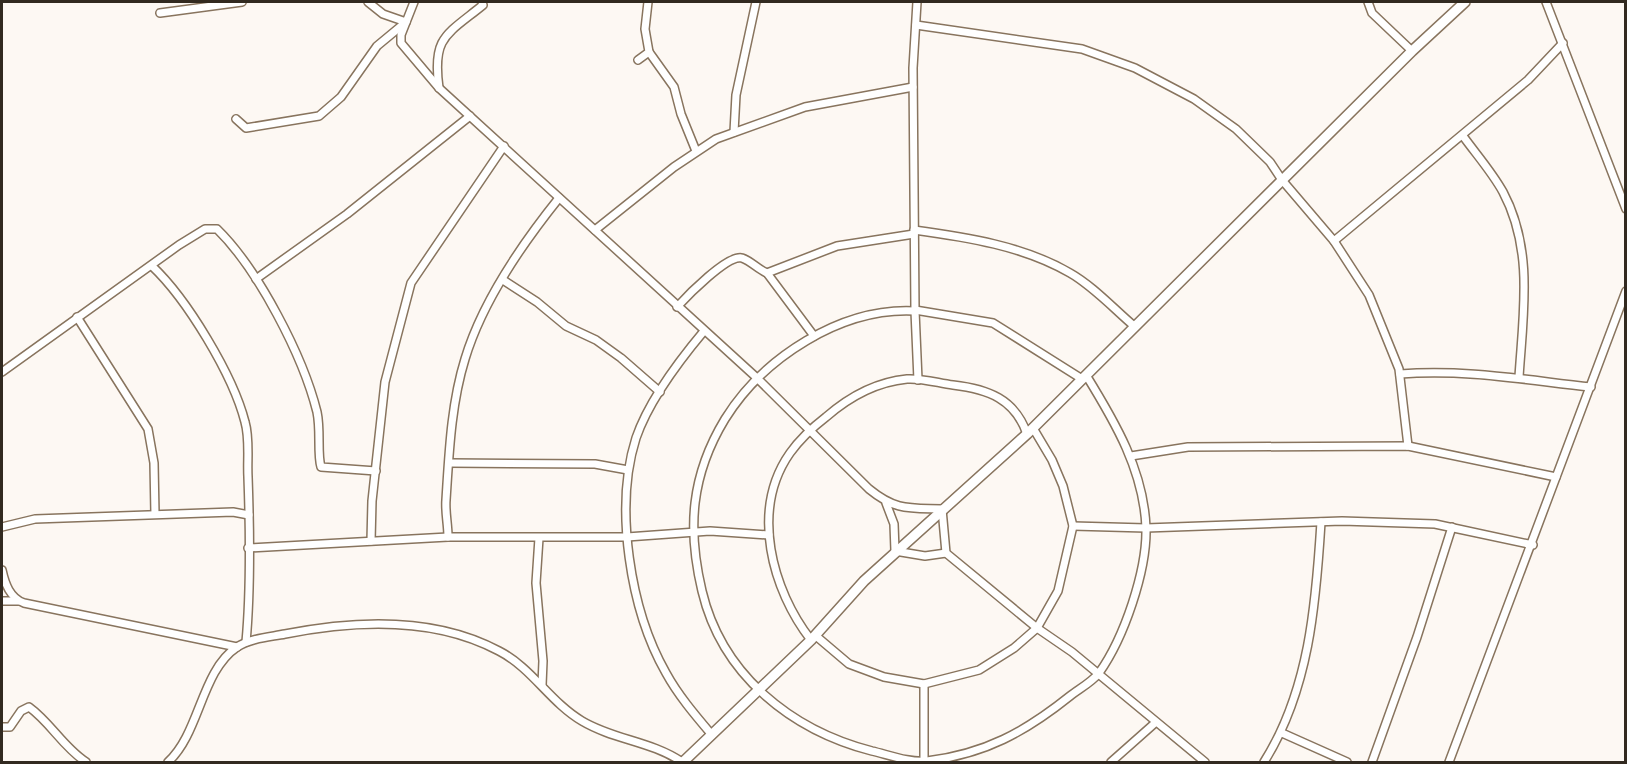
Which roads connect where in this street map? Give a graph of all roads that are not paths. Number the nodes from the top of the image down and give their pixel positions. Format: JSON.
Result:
{"nodes":[{"id":1,"x":242,"y":2,"type":"edge"},
{"id":2,"x":368,"y":2,"type":"edge"},
{"id":3,"x":414,"y":2,"type":"edge"},
{"id":4,"x":482,"y":2,"type":"edge"},
{"id":5,"x":648,"y":2,"type":"edge"},
{"id":6,"x":756,"y":2,"type":"edge"},
{"id":7,"x":917,"y":2,"type":"edge"},
{"id":8,"x":1368,"y":2,"type":"edge"},
{"id":9,"x":1465,"y":2,"type":"edge"},
{"id":10,"x":1546,"y":2,"type":"edge"},
{"id":11,"x":160,"y":14,"type":"dead end"},
{"id":12,"x":406,"y":22,"type":"junction"},
{"id":13,"x":916,"y":25,"type":"junction"},
{"id":14,"x":1563,"y":43,"type":"junction"},
{"id":15,"x":1412,"y":51,"type":"junction"},
{"id":16,"x":649,"y":52,"type":"junction"},
{"id":17,"x":639,"y":60,"type":"dead end"},
{"id":18,"x":913,"y":87,"type":"junction"},
{"id":19,"x":439,"y":88,"type":"junction"},
{"id":20,"x":470,"y":116,"type":"junction"},
{"id":21,"x":236,"y":119,"type":"dead end"},
{"id":22,"x":734,"y":132,"type":"junction"},
{"id":23,"x":1463,"y":136,"type":"junction"},
{"id":24,"x":504,"y":146,"type":"junction"},
{"id":25,"x":696,"y":151,"type":"junction"},
{"id":26,"x":1281,"y":180,"type":"junction"},
{"id":27,"x":559,"y":198,"type":"junction"},
{"id":28,"x":1626,"y":209,"type":"edge"},
{"id":29,"x":595,"y":230,"type":"junction"},
{"id":30,"x":914,"y":232,"type":"junction"},
{"id":31,"x":1334,"y":242,"type":"junction"},
{"id":32,"x":152,"y":266,"type":"junction"},
{"id":33,"x":767,"y":273,"type":"junction"},
{"id":34,"x":256,"y":279,"type":"junction"},
{"id":35,"x":503,"y":280,"type":"junction"},
{"id":36,"x":1626,"y":291,"type":"edge"},
{"id":37,"x":677,"y":307,"type":"junction"},
{"id":38,"x":915,"y":310,"type":"junction"},
{"id":39,"x":77,"y":317,"type":"junction"},
{"id":40,"x":1134,"y":326,"type":"junction"},
{"id":41,"x":704,"y":331,"type":"junction"},
{"id":42,"x":814,"y":336,"type":"junction"},
{"id":43,"x":2,"y":372,"type":"edge"},
{"id":44,"x":1400,"y":374,"type":"junction"},
{"id":45,"x":1084,"y":377,"type":"junction"},
{"id":46,"x":1519,"y":377,"type":"junction"},
{"id":47,"x":757,"y":378,"type":"junction"},
{"id":48,"x":918,"y":380,"type":"junction"},
{"id":49,"x":1591,"y":387,"type":"junction"},
{"id":50,"x":660,"y":392,"type":"junction"},
{"id":51,"x":810,"y":429,"type":"junction"},
{"id":52,"x":1030,"y":431,"type":"junction"},
{"id":53,"x":1408,"y":447,"type":"junction"},
{"id":54,"x":1131,"y":456,"type":"junction"},
{"id":55,"x":450,"y":463,"type":"junction"},
{"id":56,"x":628,"y":470,"type":"junction"},
{"id":57,"x":376,"y":471,"type":"junction"},
{"id":58,"x":1556,"y":477,"type":"junction"},
{"id":59,"x":886,"y":503,"type":"junction"},
{"id":60,"x":942,"y":509,"type":"junction"},
{"id":61,"x":155,"y":514,"type":"junction"},
{"id":62,"x":249,"y":515,"type":"junction"},
{"id":63,"x":1321,"y":522,"type":"junction"},
{"id":64,"x":1073,"y":526,"type":"junction"},
{"id":65,"x":2,"y":527,"type":"edge"},
{"id":66,"x":1452,"y":527,"type":"junction"},
{"id":67,"x":1146,"y":528,"type":"junction"},
{"id":68,"x":693,"y":532,"type":"junction"},
{"id":69,"x":769,"y":535,"type":"junction"},
{"id":70,"x":448,"y":537,"type":"junction"},
{"id":71,"x":627,"y":537,"type":"junction"},
{"id":72,"x":538,"y":538,"type":"junction"},
{"id":73,"x":371,"y":541,"type":"junction"},
{"id":74,"x":1533,"y":545,"type":"junction"},
{"id":75,"x":248,"y":548,"type":"junction"},
{"id":76,"x":896,"y":551,"type":"junction"},
{"id":77,"x":946,"y":553,"type":"junction"},
{"id":78,"x":2,"y":570,"type":"edge"},
{"id":79,"x":2,"y":601,"type":"edge"},
{"id":80,"x":18,"y":601,"type":"junction"},
{"id":81,"x":1037,"y":628,"type":"junction"},
{"id":82,"x":813,"y":638,"type":"junction"},
{"id":83,"x":246,"y":642,"type":"junction"},
{"id":84,"x":237,"y":647,"type":"junction"},
{"id":85,"x":1097,"y":675,"type":"junction"},
{"id":86,"x":924,"y":684,"type":"junction"},
{"id":87,"x":542,"y":685,"type":"junction"},
{"id":88,"x":759,"y":692,"type":"junction"},
{"id":89,"x":1155,"y":723,"type":"junction"},
{"id":90,"x":2,"y":727,"type":"edge"},
{"id":91,"x":1282,"y":733,"type":"junction"},
{"id":92,"x":712,"y":735,"type":"junction"},
{"id":93,"x":86,"y":762,"type":"edge"},
{"id":94,"x":168,"y":762,"type":"edge"},
{"id":95,"x":683,"y":762,"type":"edge"},
{"id":96,"x":924,"y":762,"type":"edge"},
{"id":97,"x":1111,"y":762,"type":"edge"},
{"id":98,"x":1205,"y":762,"type":"edge"},
{"id":99,"x":1264,"y":762,"type":"edge"},
{"id":100,"x":1347,"y":762,"type":"edge"},
{"id":101,"x":1372,"y":762,"type":"edge"},
{"id":102,"x":1449,"y":762,"type":"edge"}],
"edges":[{"from":1,"to":11,"type":"street"},
{"from":2,"to":12,"type":"street"},
{"from":3,"to":12,"type":"street"},
{"from":4,"to":19,"type":"street"},
{"from":5,"to":16,"type":"street"},
{"from":6,"to":22,"type":"street"},
{"from":7,"to":13,"type":"street"},
{"from":8,"to":15,"type":"street"},
{"from":9,"to":15,"type":"street"},
{"from":10,"to":14,"type":"street"},
{"from":12,"to":19,"type":"street"},
{"from":12,"to":21,"type":"street"},
{"from":13,"to":18,"type":"street"},
{"from":13,"to":26,"type":"street"},
{"from":14,"to":23,"type":"street"},
{"from":14,"to":28,"type":"street"},
{"from":15,"to":26,"type":"street"},
{"from":16,"to":17,"type":"street"},
{"from":16,"to":25,"type":"street"},
{"from":18,"to":22,"type":"street"},
{"from":18,"to":30,"type":"street"},
{"from":19,"to":20,"type":"street"},
{"from":20,"to":24,"type":"street"},
{"from":20,"to":34,"type":"street"},
{"from":22,"to":25,"type":"street"},
{"from":23,"to":31,"type":"street"},
{"from":23,"to":46,"type":"street"},
{"from":24,"to":27,"type":"street"},
{"from":24,"to":57,"type":"street"},
{"from":25,"to":29,"type":"street"},
{"from":26,"to":31,"type":"street"},
{"from":26,"to":40,"type":"street"},
{"from":27,"to":29,"type":"street"},
{"from":27,"to":35,"type":"street"},
{"from":29,"to":37,"type":"street"},
{"from":30,"to":33,"type":"street"},
{"from":30,"to":38,"type":"street"},
{"from":30,"to":40,"type":"street"},
{"from":31,"to":44,"type":"street"},
{"from":32,"to":34,"type":"street"},
{"from":32,"to":39,"type":"street"},
{"from":32,"to":62,"type":"street"},
{"from":33,"to":37,"type":"street"},
{"from":33,"to":42,"type":"street"},
{"from":34,"to":57,"type":"street"},
{"from":35,"to":50,"type":"street"},
{"from":35,"to":55,"type":"street"},
{"from":36,"to":49,"type":"street"},
{"from":37,"to":41,"type":"street"},
{"from":38,"to":42,"type":"street"},
{"from":38,"to":45,"type":"street"},
{"from":38,"to":48,"type":"street"},
{"from":39,"to":43,"type":"street"},
{"from":39,"to":61,"type":"street"},
{"from":40,"to":45,"type":"street"},
{"from":41,"to":47,"type":"street"},
{"from":41,"to":50,"type":"street"},
{"from":42,"to":47,"type":"street"},
{"from":44,"to":46,"type":"street"},
{"from":44,"to":53,"type":"street"},
{"from":45,"to":52,"type":"street"},
{"from":45,"to":54,"type":"street"},
{"from":46,"to":49,"type":"street"},
{"from":47,"to":51,"type":"street"},
{"from":47,"to":68,"type":"street"},
{"from":48,"to":51,"type":"street"},
{"from":48,"to":52,"type":"street"},
{"from":49,"to":58,"type":"street"},
{"from":50,"to":56,"type":"street"},
{"from":51,"to":59,"type":"street"},
{"from":51,"to":69,"type":"street"},
{"from":52,"to":60,"type":"street"},
{"from":52,"to":64,"type":"street"},
{"from":53,"to":54,"type":"street"},
{"from":53,"to":58,"type":"street"},
{"from":54,"to":67,"type":"street"},
{"from":55,"to":56,"type":"street"},
{"from":55,"to":70,"type":"street"},
{"from":56,"to":71,"type":"street"},
{"from":57,"to":73,"type":"street"},
{"from":58,"to":74,"type":"street"},
{"from":59,"to":60,"type":"street"},
{"from":59,"to":76,"type":"street"},
{"from":60,"to":76,"type":"street"},
{"from":60,"to":77,"type":"street"},
{"from":61,"to":62,"type":"street"},
{"from":61,"to":65,"type":"street"},
{"from":62,"to":75,"type":"street"},
{"from":63,"to":66,"type":"street"},
{"from":63,"to":67,"type":"street"},
{"from":63,"to":91,"type":"street"},
{"from":64,"to":67,"type":"street"},
{"from":64,"to":81,"type":"street"},
{"from":66,"to":74,"type":"street"},
{"from":66,"to":101,"type":"street"},
{"from":67,"to":85,"type":"street"},
{"from":68,"to":69,"type":"street"},
{"from":68,"to":71,"type":"street"},
{"from":68,"to":88,"type":"street"},
{"from":69,"to":82,"type":"street"},
{"from":70,"to":72,"type":"street"},
{"from":70,"to":73,"type":"street"},
{"from":71,"to":72,"type":"street"},
{"from":71,"to":92,"type":"street"},
{"from":72,"to":87,"type":"street"},
{"from":73,"to":75,"type":"street"},
{"from":74,"to":102,"type":"street"},
{"from":75,"to":83,"type":"street"},
{"from":76,"to":77,"type":"street"},
{"from":76,"to":82,"type":"street"},
{"from":77,"to":81,"type":"street"},
{"from":78,"to":80,"type":"street"},
{"from":79,"to":80,"type":"street"},
{"from":80,"to":84,"type":"street"},
{"from":81,"to":85,"type":"street"},
{"from":81,"to":86,"type":"street"},
{"from":82,"to":86,"type":"street"},
{"from":82,"to":88,"type":"street"},
{"from":83,"to":84,"type":"street"},
{"from":83,"to":87,"type":"street"},
{"from":84,"to":94,"type":"street"},
{"from":85,"to":89,"type":"street"},
{"from":85,"to":96,"type":"street"},
{"from":86,"to":96,"type":"street"},
{"from":87,"to":95,"type":"street"},
{"from":88,"to":92,"type":"street"},
{"from":88,"to":96,"type":"street"},
{"from":89,"to":97,"type":"street"},
{"from":89,"to":98,"type":"street"},
{"from":90,"to":93,"type":"street"},
{"from":91,"to":99,"type":"street"},
{"from":91,"to":100,"type":"street"},
{"from":92,"to":95,"type":"street"}]}
